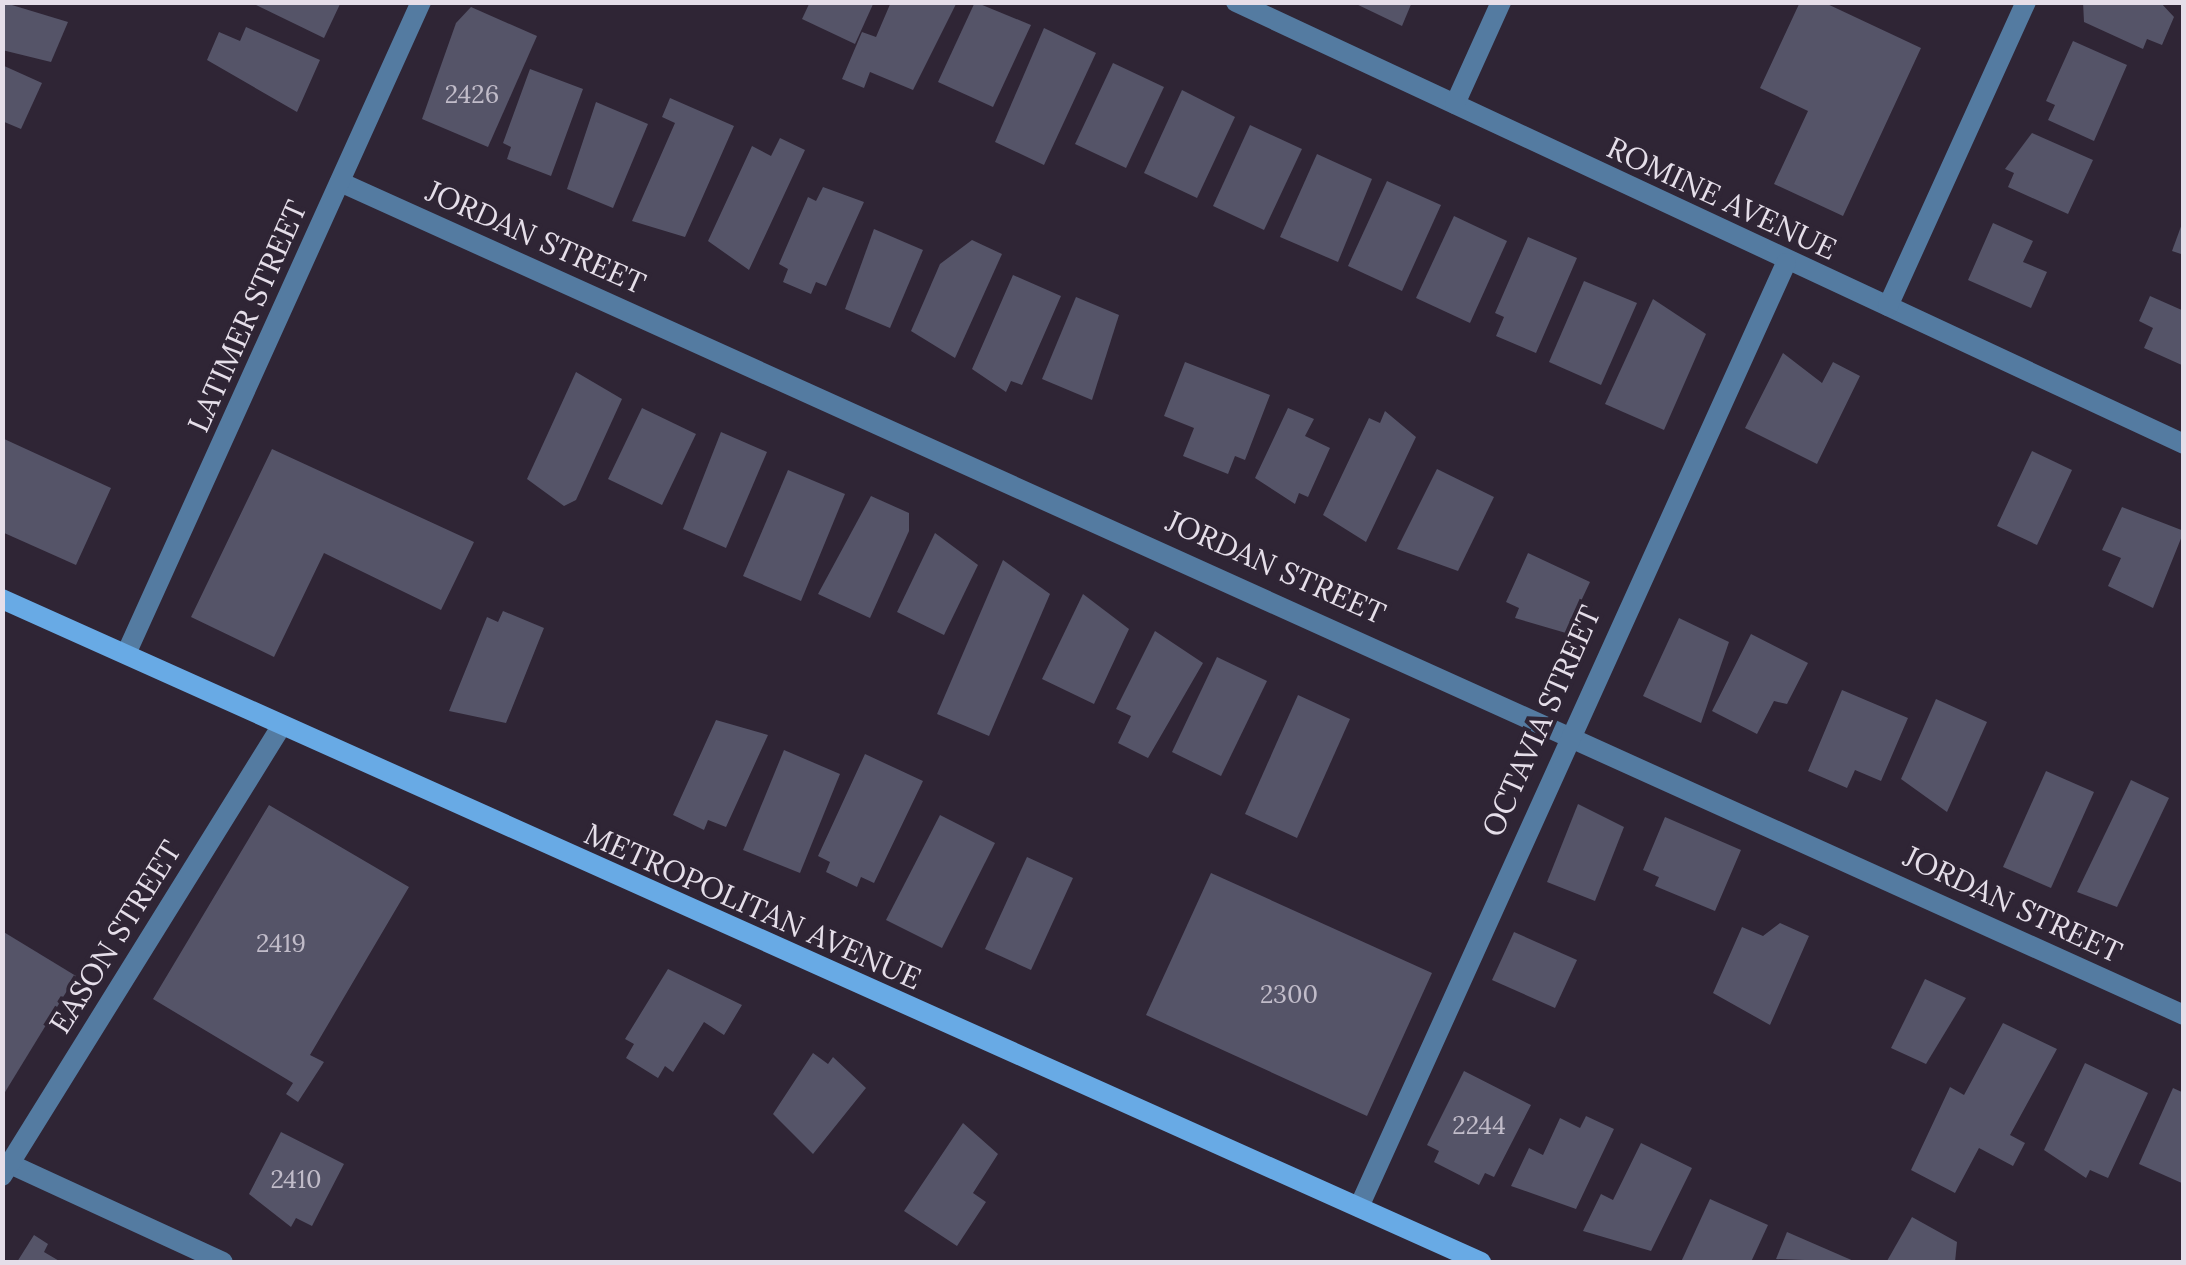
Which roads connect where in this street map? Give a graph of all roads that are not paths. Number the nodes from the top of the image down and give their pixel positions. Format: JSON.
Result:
{"nodes":[{"id":1,"x":421,"y":2,"type":"edge"},
{"id":2,"x":1236,"y":2,"type":"edge"},
{"id":3,"x":1501,"y":2,"type":"edge"},
{"id":4,"x":2026,"y":2,"type":"edge"},
{"id":5,"x":1455,"y":104,"type":"junction"},
{"id":6,"x":340,"y":182,"type":"junction"},
{"id":7,"x":1786,"y":263,"type":"junction"},
{"id":8,"x":1888,"y":306,"type":"junction"},
{"id":9,"x":2184,"y":444,"type":"edge"},
{"id":10,"x":3,"y":601,"type":"edge"},
{"id":11,"x":126,"y":654,"type":"junction"},
{"id":12,"x":280,"y":730,"type":"junction"},
{"id":13,"x":1567,"y":730,"type":"junction"},
{"id":14,"x":2184,"y":1015,"type":"edge"},
{"id":15,"x":6,"y":1170,"type":"edge"},
{"id":16,"x":1359,"y":1207,"type":"junction"},
{"id":17,"x":224,"y":1262,"type":"edge"},
{"id":18,"x":1481,"y":1262,"type":"edge"}],
"edges":[{"from":1,"to":6,"type":"street","name":"LATIMER STREET"},
{"from":2,"to":5,"type":"street","name":"ROMINE AVENUE"},
{"from":3,"to":5,"type":"street"},
{"from":4,"to":8,"type":"street"},
{"from":5,"to":7,"type":"street","name":"ROMINE AVENUE"},
{"from":6,"to":11,"type":"street","name":"LATIMER STREET"},
{"from":6,"to":13,"type":"street","name":"JORDAN STREET"},
{"from":7,"to":8,"type":"street","name":"ROMINE AVENUE"},
{"from":7,"to":13,"type":"street","name":"OCTAVIA STREET"},
{"from":8,"to":9,"type":"street","name":"ROMINE AVENUE"},
{"from":10,"to":11,"type":"street","name":"METROPOLITAN AVENUE"},
{"from":11,"to":12,"type":"street","name":"METROPOLITAN AVENUE"},
{"from":12,"to":15,"type":"street","name":"EASON STREET"},
{"from":12,"to":16,"type":"street","name":"METROPOLITAN AVENUE"},
{"from":13,"to":14,"type":"street","name":"JORDAN STREET"},
{"from":13,"to":16,"type":"street","name":"OCTAVIA STREET"},
{"from":15,"to":17,"type":"street"},
{"from":16,"to":18,"type":"street","name":"METROPOLITAN AVENUE"}]}
